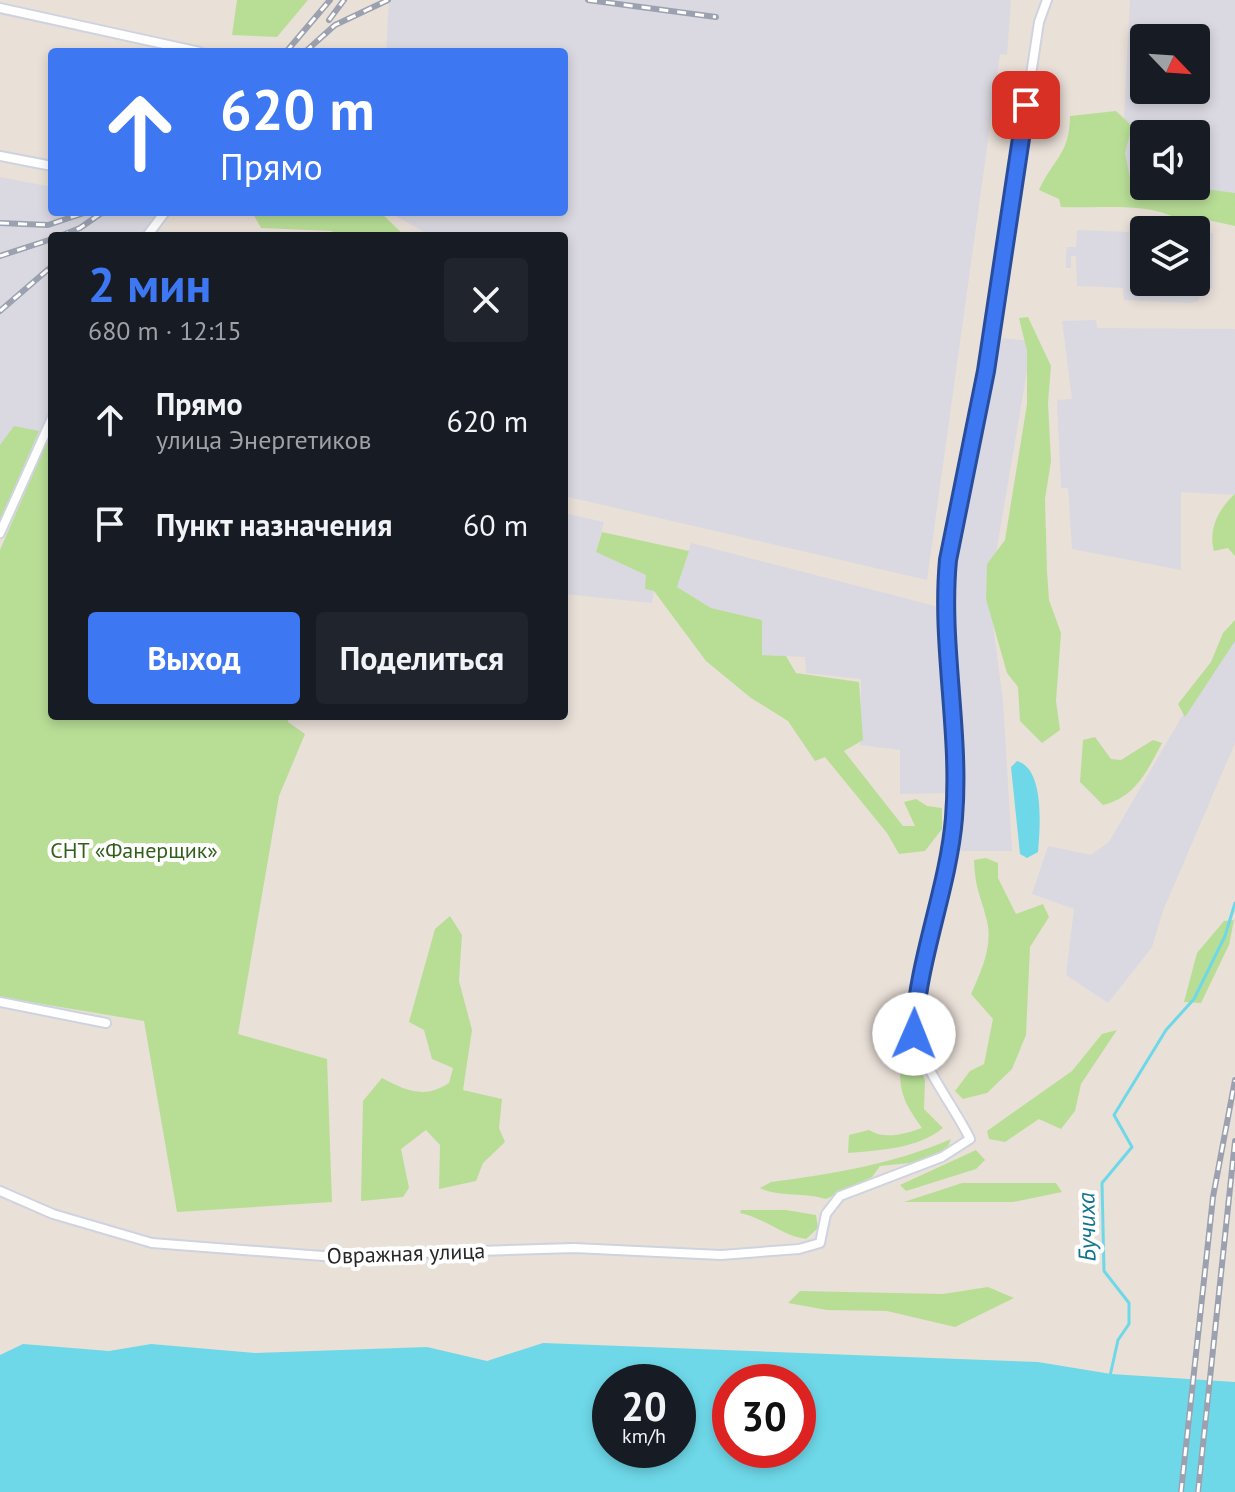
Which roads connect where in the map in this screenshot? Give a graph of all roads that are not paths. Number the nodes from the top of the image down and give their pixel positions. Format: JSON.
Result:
{"nodes":[{"id":1,"x":1047,"y":0,"type":"edge"},
{"id":2,"x":0,"y":8,"type":"edge"},
{"id":3,"x":192,"y":48,"type":"edge"},
{"id":4,"x":0,"y":156,"type":"edge"},
{"id":5,"x":48,"y":165,"type":"edge"},
{"id":6,"x":48,"y":427,"type":"edge"},
{"id":7,"x":0,"y":533,"type":"edge"},
{"id":8,"x":0,"y":1002,"type":"edge"},
{"id":9,"x":106,"y":1023,"type":"dead end"},
{"id":10,"x":0,"y":1191,"type":"edge"}],
"edges":[{"from":1,"to":10,"type":"street","name":"Овражная улица"},
{"from":2,"to":3,"type":"street"},
{"from":4,"to":5,"type":"street"},
{"from":6,"to":7,"type":"street"},
{"from":8,"to":9,"type":"street"}]}
